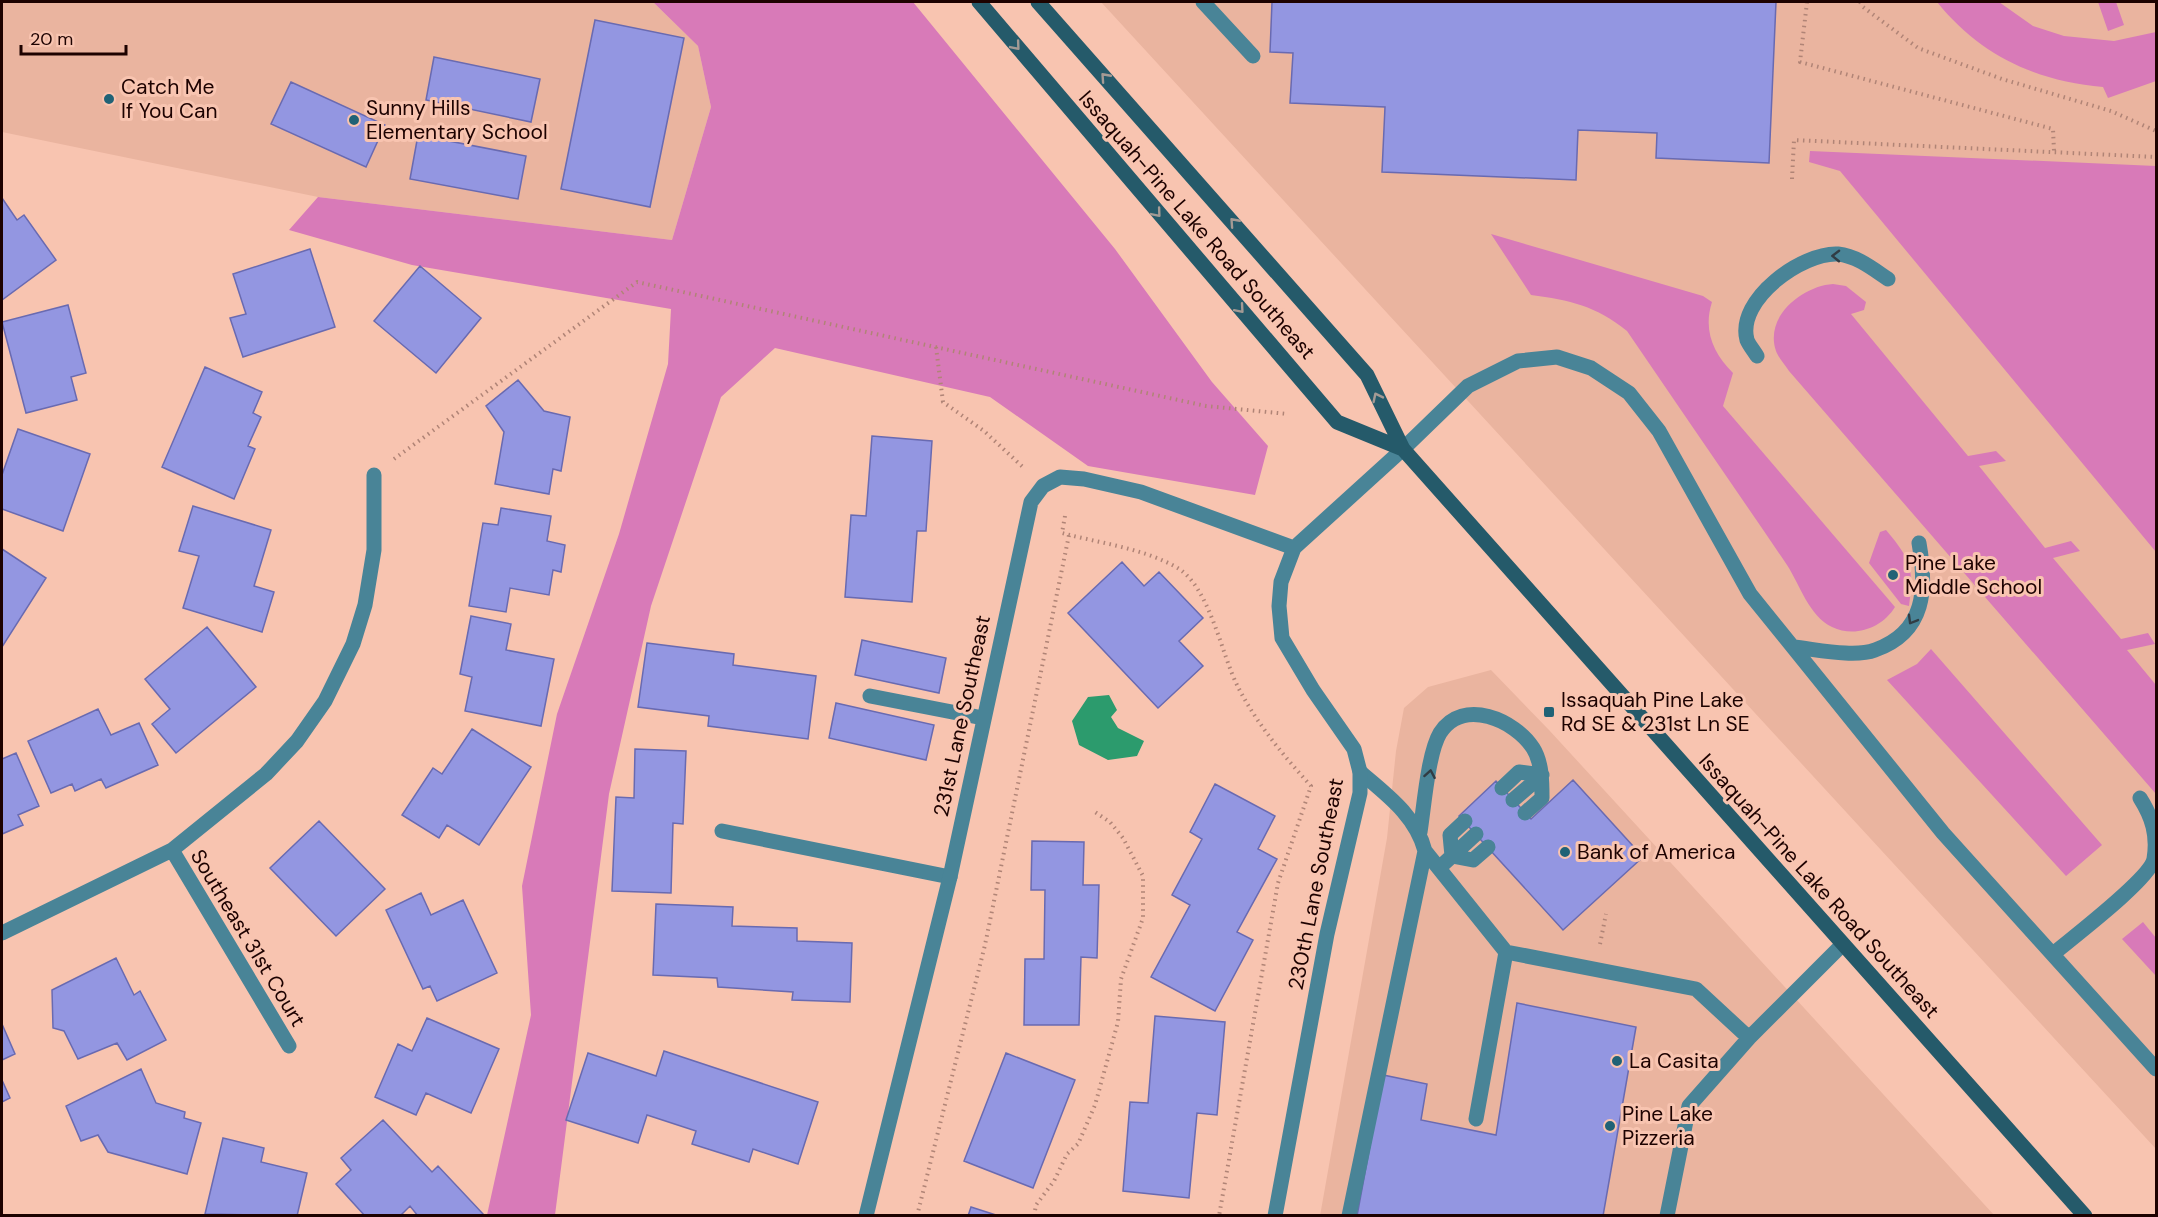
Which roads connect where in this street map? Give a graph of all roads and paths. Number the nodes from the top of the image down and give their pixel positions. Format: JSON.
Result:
{"nodes":[{"id":1,"x":979,"y":2,"type":"edge"},
{"id":2,"x":1038,"y":2,"type":"edge"},
{"id":3,"x":1203,"y":2,"type":"edge"},
{"id":4,"x":1808,"y":2,"type":"edge"},
{"id":5,"x":1860,"y":2,"type":"edge"},
{"id":6,"x":1253,"y":56,"type":"dead end"},
{"id":7,"x":2157,"y":131,"type":"edge"},
{"id":8,"x":2054,"y":151,"type":"junction"},
{"id":9,"x":2157,"y":157,"type":"edge"},
{"id":10,"x":1792,"y":179,"type":"dead end"},
{"id":11,"x":1887,"y":279,"type":"dead end"},
{"id":12,"x":936,"y":347,"type":"junction"},
{"id":13,"x":1757,"y":356,"type":"dead end"},
{"id":14,"x":1288,"y":414,"type":"dead end"},
{"id":15,"x":1403,"y":449,"type":"junction"},
{"id":16,"x":374,"y":474,"type":"joint"},
{"id":17,"x":1043,"y":486,"type":"junction"},
{"id":18,"x":1065,"y":516,"type":"dead end"},
{"id":19,"x":1069,"y":535,"type":"junction"},
{"id":20,"x":1919,"y":543,"type":"dead end"},
{"id":21,"x":1294,"y":548,"type":"junction"},
{"id":22,"x":1792,"y":647,"type":"junction"},
{"id":23,"x":870,"y":696,"type":"dead end"},
{"id":24,"x":983,"y":718,"type":"junction"},
{"id":25,"x":1360,"y":772,"type":"junction"},
{"id":26,"x":1542,"y":775,"type":"junction"},
{"id":27,"x":1502,"y":788,"type":"dead end"},
{"id":28,"x":2140,"y":798,"type":"dead end"},
{"id":29,"x":1514,"y":800,"type":"dead end"},
{"id":30,"x":1092,"y":810,"type":"dead end"},
{"id":31,"x":1525,"y":813,"type":"dead end"},
{"id":32,"x":1465,"y":821,"type":"dead end"},
{"id":33,"x":723,"y":831,"type":"dead end"},
{"id":34,"x":1420,"y":832,"type":"junction"},
{"id":35,"x":1476,"y":834,"type":"dead end"},
{"id":36,"x":1488,"y":847,"type":"dead end"},
{"id":37,"x":172,"y":850,"type":"junction"},
{"id":38,"x":1425,"y":851,"type":"junction"},
{"id":39,"x":1452,"y":856,"type":"junction"},
{"id":40,"x":1439,"y":868,"type":"junction"},
{"id":41,"x":950,"y":877,"type":"junction"},
{"id":42,"x":1606,"y":914,"type":"dead end"},
{"id":43,"x":2,"y":933,"type":"edge"},
{"id":44,"x":1600,"y":944,"type":"dead end"},
{"id":45,"x":1842,"y":945,"type":"junction"},
{"id":46,"x":1506,"y":952,"type":"junction"},
{"id":47,"x":2053,"y":954,"type":"junction"},
{"id":48,"x":1749,"y":1038,"type":"junction"},
{"id":49,"x":289,"y":1047,"type":"dead end"},
{"id":50,"x":2157,"y":1069,"type":"edge"},
{"id":51,"x":1476,"y":1119,"type":"dead end"},
{"id":52,"x":866,"y":1215,"type":"edge"},
{"id":53,"x":917,"y":1215,"type":"edge"},
{"id":54,"x":1034,"y":1215,"type":"edge"},
{"id":55,"x":1219,"y":1215,"type":"edge"},
{"id":56,"x":1275,"y":1215,"type":"edge"},
{"id":57,"x":1350,"y":1215,"type":"edge"},
{"id":58,"x":1667,"y":1215,"type":"edge"},
{"id":59,"x":2085,"y":1215,"type":"edge"}],
"edges":[{"from":1,"to":15,"type":"main road","name":"Issaquah-Pine Lake Road Southeast","one_way":true},
{"from":15,"to":2,"type":"main road","name":"Issaquah-Pine Lake Road Southeast","one_way":true},
{"from":3,"to":6,"type":"street"},
{"from":4,"to":8,"type":"path"},
{"from":5,"to":7,"type":"path"},
{"from":8,"to":9,"type":"path"},
{"from":8,"to":10,"type":"path"},
{"from":11,"to":13,"type":"street","one_way":true},
{"from":12,"to":14,"type":"path"},
{"from":12,"to":16,"type":"path"},
{"from":12,"to":17,"type":"path"},
{"from":15,"to":21,"type":"street","name":"230th Lane Southeast"},
{"from":15,"to":22,"type":"street","name":"230th Lane Southeast"},
{"from":15,"to":45,"type":"main road","name":"Issaquah-Pine Lake Road Southeast"},
{"from":16,"to":37,"type":"street"},
{"from":17,"to":21,"type":"street"},
{"from":17,"to":24,"type":"street","name":"231st Lane Southeast"},
{"from":18,"to":19,"type":"path"},
{"from":19,"to":53,"type":"path"},
{"from":19,"to":55,"type":"path"},
{"from":20,"to":22,"type":"street","one_way":true},
{"from":21,"to":25,"type":"street","name":"230th Lane Southeast"},
{"from":22,"to":47,"type":"street","name":"230th Lane Southeast"},
{"from":23,"to":24,"type":"street"},
{"from":24,"to":41,"type":"street","name":"231st Lane Southeast"},
{"from":25,"to":34,"type":"street"},
{"from":25,"to":56,"type":"street","name":"230th Lane Southeast"},
{"from":26,"to":27,"type":"street"},
{"from":26,"to":29,"type":"street"},
{"from":26,"to":31,"type":"street"},
{"from":34,"to":26,"type":"street","one_way":true},
{"from":28,"to":47,"type":"street"},
{"from":30,"to":54,"type":"path"},
{"from":32,"to":39,"type":"street"},
{"from":33,"to":41,"type":"street"},
{"from":34,"to":38,"type":"street"},
{"from":35,"to":39,"type":"street"},
{"from":36,"to":39,"type":"street"},
{"from":37,"to":43,"type":"street"},
{"from":37,"to":49,"type":"street","name":"Southeast 31st Court"},
{"from":38,"to":40,"type":"street"},
{"from":38,"to":57,"type":"street"},
{"from":39,"to":40,"type":"street"},
{"from":40,"to":46,"type":"street"},
{"from":41,"to":52,"type":"street","name":"231st Lane Southeast"},
{"from":42,"to":44,"type":"path"},
{"from":45,"to":48,"type":"street"},
{"from":45,"to":59,"type":"main road","name":"Issaquah-Pine Lake Road Southeast"},
{"from":46,"to":48,"type":"street"},
{"from":46,"to":51,"type":"street"},
{"from":47,"to":50,"type":"street","name":"230th Lane Southeast"},
{"from":48,"to":58,"type":"street"}]}
